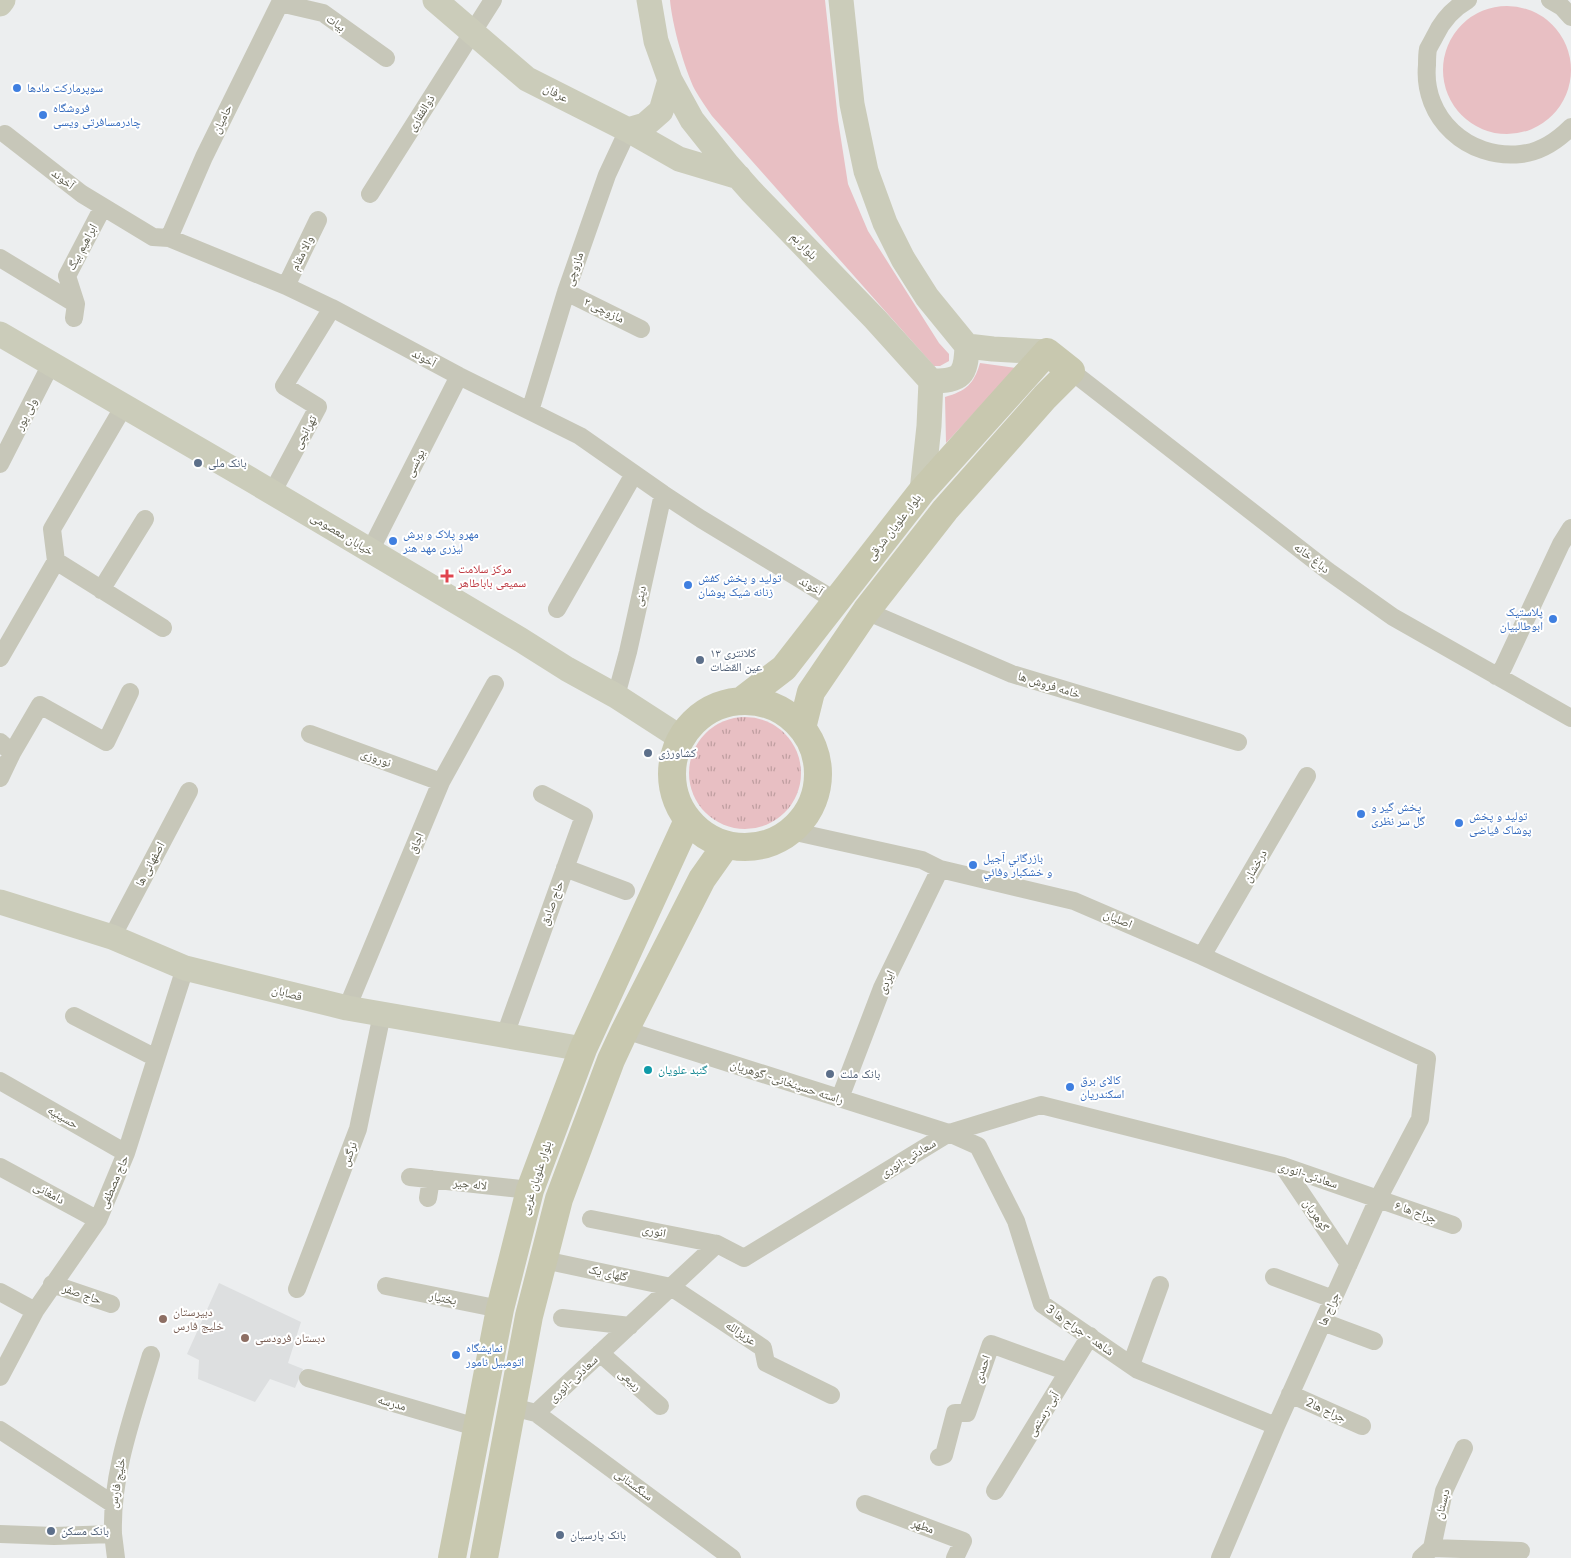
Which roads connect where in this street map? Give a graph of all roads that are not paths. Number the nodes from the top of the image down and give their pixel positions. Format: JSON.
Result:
{"nodes":[{"id":1,"x":3,"y":0,"type":"edge"},
{"id":2,"x":435,"y":0,"type":"edge"},
{"id":3,"x":493,"y":0,"type":"edge"},
{"id":4,"x":649,"y":0,"type":"edge"},
{"id":5,"x":840,"y":0,"type":"edge"},
{"id":6,"x":1468,"y":0,"type":"edge"},
{"id":7,"x":1550,"y":0,"type":"edge"},
{"id":8,"x":280,"y":2,"type":"joint"},
{"id":9,"x":0,"y":4,"type":"edge"},
{"id":10,"x":1571,"y":17,"type":"edge"},
{"id":11,"x":472,"y":32,"type":"junction"},
{"id":12,"x":386,"y":58,"type":"dead end"},
{"id":13,"x":670,"y":80,"type":"junction"},
{"id":14,"x":1571,"y":128,"type":"edge"},
{"id":15,"x":628,"y":130,"type":"junction"},
{"id":16,"x":5,"y":134,"type":"dead end"},
{"id":17,"x":738,"y":177,"type":"junction"},
{"id":18,"x":370,"y":194,"type":"dead end"},
{"id":19,"x":104,"y":207,"type":"junction"},
{"id":20,"x":318,"y":220,"type":"dead end"},
{"id":21,"x":169,"y":238,"type":"junction"},
{"id":22,"x":0,"y":258,"type":"edge"},
{"id":23,"x":286,"y":286,"type":"junction"},
{"id":24,"x":566,"y":292,"type":"junction"},
{"id":25,"x":332,"y":308,"type":"junction"},
{"id":26,"x":641,"y":328,"type":"dead end"},
{"id":27,"x":0,"y":334,"type":"edge"},
{"id":28,"x":967,"y":346,"type":"junction"},
{"id":29,"x":1047,"y":352,"type":"junction"},
{"id":30,"x":51,"y":364,"type":"junction"},
{"id":31,"x":1071,"y":372,"type":"junction"},
{"id":32,"x":459,"y":376,"type":"junction"},
{"id":33,"x":931,"y":381,"type":"junction"},
{"id":34,"x":124,"y":406,"type":"junction"},
{"id":35,"x":530,"y":411,"type":"junction"},
{"id":36,"x":0,"y":464,"type":"edge"},
{"id":37,"x":634,"y":474,"type":"junction"},
{"id":38,"x":922,"y":492,"type":"junction"},
{"id":39,"x":272,"y":493,"type":"junction"},
{"id":40,"x":663,"y":494,"type":"junction"},
{"id":41,"x":145,"y":519,"type":"dead end"},
{"id":42,"x":1571,"y":528,"type":"edge"},
{"id":43,"x":370,"y":551,"type":"junction"},
{"id":44,"x":56,"y":561,"type":"junction"},
{"id":45,"x":101,"y":590,"type":"junction"},
{"id":46,"x":836,"y":601,"type":"junction"},
{"id":47,"x":557,"y":609,"type":"dead end"},
{"id":48,"x":866,"y":611,"type":"junction"},
{"id":49,"x":162,"y":628,"type":"dead end"},
{"id":50,"x":0,"y":658,"type":"edge"},
{"id":51,"x":1496,"y":676,"type":"junction"},
{"id":52,"x":495,"y":684,"type":"dead end"},
{"id":53,"x":130,"y":692,"type":"dead end"},
{"id":54,"x":616,"y":696,"type":"junction"},
{"id":55,"x":741,"y":701,"type":"junction"},
{"id":56,"x":1571,"y":718,"type":"edge"},
{"id":57,"x":802,"y":728,"type":"junction"},
{"id":58,"x":310,"y":734,"type":"dead end"},
{"id":59,"x":681,"y":738,"type":"junction"},
{"id":60,"x":1238,"y":742,"type":"dead end"},
{"id":61,"x":6,"y":747,"type":"edge"},
{"id":62,"x":1307,"y":776,"type":"dead end"},
{"id":63,"x":0,"y":778,"type":"edge"},
{"id":64,"x":441,"y":782,"type":"junction"},
{"id":65,"x":189,"y":791,"type":"dead end"},
{"id":66,"x":542,"y":794,"type":"dead end"},
{"id":67,"x":688,"y":820,"type":"junction"},
{"id":68,"x":792,"y":831,"type":"junction"},
{"id":69,"x":726,"y":845,"type":"junction"},
{"id":70,"x":565,"y":868,"type":"junction"},
{"id":71,"x":940,"y":869,"type":"junction"},
{"id":72,"x":626,"y":891,"type":"dead end"},
{"id":73,"x":0,"y":902,"type":"edge"},
{"id":74,"x":112,"y":937,"type":"junction"},
{"id":75,"x":1202,"y":956,"type":"junction"},
{"id":76,"x":185,"y":968,"type":"junction"},
{"id":77,"x":347,"y":1008,"type":"junction"},
{"id":78,"x":382,"y":1014,"type":"junction"},
{"id":79,"x":74,"y":1016,"type":"dead end"},
{"id":80,"x":625,"y":1030,"type":"junction"},
{"id":81,"x":505,"y":1035,"type":"junction"},
{"id":82,"x":583,"y":1049,"type":"junction"},
{"id":83,"x":156,"y":1058,"type":"junction"},
{"id":84,"x":1427,"y":1059,"type":"joint"},
{"id":85,"x":0,"y":1081,"type":"edge"},
{"id":86,"x":840,"y":1098,"type":"junction"},
{"id":87,"x":949,"y":1133,"type":"junction"},
{"id":88,"x":126,"y":1153,"type":"junction"},
{"id":89,"x":1283,"y":1166,"type":"junction"},
{"id":90,"x":0,"y":1167,"type":"edge"},
{"id":91,"x":410,"y":1177,"type":"dead end"},
{"id":92,"x":431,"y":1179,"type":"junction"},
{"id":93,"x":532,"y":1186,"type":"junction"},
{"id":94,"x":563,"y":1189,"type":"junction"},
{"id":95,"x":428,"y":1198,"type":"dead end"},
{"id":96,"x":1378,"y":1199,"type":"junction"},
{"id":97,"x":98,"y":1220,"type":"junction"},
{"id":98,"x":591,"y":1220,"type":"dead end"},
{"id":99,"x":1453,"y":1225,"type":"dead end"},
{"id":100,"x":718,"y":1244,"type":"junction"},
{"id":101,"x":544,"y":1260,"type":"junction"},
{"id":102,"x":1349,"y":1264,"type":"junction"},
{"id":103,"x":1274,"y":1277,"type":"dead end"},
{"id":104,"x":52,"y":1284,"type":"junction"},
{"id":105,"x":386,"y":1286,"type":"dead end"},
{"id":106,"x":1160,"y":1286,"type":"dead end"},
{"id":107,"x":671,"y":1287,"type":"junction"},
{"id":108,"x":297,"y":1289,"type":"dead end"},
{"id":109,"x":0,"y":1292,"type":"edge"},
{"id":110,"x":1333,"y":1299,"type":"junction"},
{"id":111,"x":111,"y":1304,"type":"dead end"},
{"id":112,"x":500,"y":1309,"type":"junction"},
{"id":113,"x":35,"y":1311,"type":"junction"},
{"id":114,"x":562,"y":1318,"type":"dead end"},
{"id":115,"x":1323,"y":1322,"type":"junction"},
{"id":116,"x":630,"y":1326,"type":"junction"},
{"id":117,"x":1090,"y":1336,"type":"junction"},
{"id":118,"x":1374,"y":1341,"type":"dead end"},
{"id":119,"x":600,"y":1353,"type":"junction"},
{"id":120,"x":151,"y":1355,"type":"dead end"},
{"id":121,"x":1131,"y":1365,"type":"junction"},
{"id":122,"x":1068,"y":1372,"type":"junction"},
{"id":123,"x":0,"y":1376,"type":"edge"},
{"id":124,"x":308,"y":1378,"type":"dead end"},
{"id":125,"x":1290,"y":1394,"type":"junction"},
{"id":126,"x":831,"y":1395,"type":"dead end"},
{"id":127,"x":660,"y":1406,"type":"dead end"},
{"id":128,"x":524,"y":1410,"type":"junction"},
{"id":129,"x":1276,"y":1426,"type":"junction"},
{"id":130,"x":1362,"y":1426,"type":"dead end"},
{"id":131,"x":476,"y":1427,"type":"junction"},
{"id":132,"x":0,"y":1430,"type":"edge"},
{"id":133,"x":1464,"y":1448,"type":"dead end"},
{"id":134,"x":939,"y":1456,"type":"dead end"},
{"id":135,"x":996,"y":1491,"type":"dead end"},
{"id":136,"x":113,"y":1504,"type":"junction"},
{"id":137,"x":865,"y":1504,"type":"dead end"},
{"id":138,"x":0,"y":1534,"type":"edge"},
{"id":139,"x":113,"y":1534,"type":"junction"},
{"id":140,"x":1521,"y":1551,"type":"dead end"},
{"id":141,"x":1426,"y":1553,"type":"edge"},
{"id":142,"x":116,"y":1558,"type":"edge"},
{"id":143,"x":452,"y":1558,"type":"edge"},
{"id":144,"x":484,"y":1558,"type":"edge"},
{"id":145,"x":732,"y":1558,"type":"edge"},
{"id":146,"x":955,"y":1558,"type":"edge"},
{"id":147,"x":1220,"y":1558,"type":"edge"}],
"edges":[{"from":1,"to":9,"type":"main road"},
{"from":2,"to":11,"type":"main road","name":"عرفان"},
{"from":3,"to":11,"type":"street","name":"ذوالفقاری"},
{"from":4,"to":13,"type":"main road","name":"بلوار بَم"},
{"from":5,"to":28,"type":"main road"},
{"from":6,"to":14,"type":"street"},
{"from":7,"to":10,"type":"street"},
{"from":8,"to":12,"type":"street","name":"بیات"},
{"from":8,"to":21,"type":"street","name":"حامیان"},
{"from":11,"to":15,"type":"main road","name":"عرفان"},
{"from":11,"to":18,"type":"street","name":"ذوالفقاری"},
{"from":13,"to":15,"type":"main road"},
{"from":13,"to":17,"type":"main road","name":"بلوار بَم"},
{"from":15,"to":17,"type":"main road","name":"عرفان"},
{"from":15,"to":24,"type":"street","name":"مازوچی"},
{"from":16,"to":19,"type":"street","name":"آخوند"},
{"from":17,"to":33,"type":"main road","name":"بلوار بَم"},
{"from":19,"to":21,"type":"street","name":"آخوند"},
{"from":19,"to":22,"type":"street","name":"ابراهیم بیگ"},
{"from":20,"to":23,"type":"street","name":"والا مقام"},
{"from":21,"to":23,"type":"street","name":"آخوند"},
{"from":23,"to":25,"type":"street","name":"آخوند"},
{"from":24,"to":26,"type":"street","name":"مازوچی ۲"},
{"from":24,"to":35,"type":"street","name":"مازوچی"},
{"from":25,"to":32,"type":"street","name":"آخوند"},
{"from":25,"to":39,"type":"street","name":"تهرانچی"},
{"from":27,"to":30,"type":"main road","name":"خیابان معصومی"},
{"from":28,"to":29,"type":"main road"},
{"from":28,"to":33,"type":"main road"},
{"from":29,"to":31,"type":"main road"},
{"from":29,"to":38,"type":"main road","name":"بلوار علویان شرقی"},
{"from":30,"to":34,"type":"main road","name":"خیابان معصومی"},
{"from":30,"to":36,"type":"street","name":"ولی پور"},
{"from":31,"to":48,"type":"main road"},
{"from":31,"to":51,"type":"street","name":"دباغ خانه"},
{"from":32,"to":35,"type":"street","name":"آخوند"},
{"from":32,"to":43,"type":"street","name":"یونسی"},
{"from":33,"to":38,"type":"main road"},
{"from":34,"to":39,"type":"main road","name":"خیابان معصومی"},
{"from":34,"to":44,"type":"street"},
{"from":35,"to":37,"type":"street","name":"آخوند"},
{"from":37,"to":40,"type":"street","name":"آخوند"},
{"from":37,"to":47,"type":"street"},
{"from":38,"to":46,"type":"main road","name":"بلوار علویان شرقی"},
{"from":39,"to":43,"type":"main road","name":"خیابان معصومی"},
{"from":40,"to":46,"type":"street","name":"آخوند"},
{"from":40,"to":54,"type":"street","name":"دینی"},
{"from":41,"to":45,"type":"street"},
{"from":42,"to":51,"type":"street"},
{"from":43,"to":54,"type":"main road","name":"خیابان معصومی"},
{"from":44,"to":45,"type":"street"},
{"from":44,"to":50,"type":"street"},
{"from":45,"to":49,"type":"street"},
{"from":46,"to":55,"type":"main road","name":"بلوار علویان شرقی"},
{"from":48,"to":57,"type":"main road"},
{"from":48,"to":60,"type":"street","name":"خامه فروش ها"},
{"from":51,"to":56,"type":"street","name":"دباغ خانه"},
{"from":52,"to":64,"type":"street","name":"اجاق"},
{"from":53,"to":61,"type":"street"},
{"from":54,"to":59,"type":"main road","name":"خیابان معصومی"},
{"from":55,"to":57,"type":"main road"},
{"from":55,"to":59,"type":"main road"},
{"from":57,"to":68,"type":"main road"},
{"from":58,"to":64,"type":"street","name":"نوروزی"},
{"from":59,"to":67,"type":"main road"},
{"from":61,"to":63,"type":"street"},
{"from":62,"to":75,"type":"street","name":"درخشان"},
{"from":64,"to":77,"type":"street","name":"اجاق"},
{"from":65,"to":74,"type":"street","name":"اصفهانی ها"},
{"from":66,"to":70,"type":"street","name":"حاج صادق"},
{"from":67,"to":69,"type":"main road"},
{"from":67,"to":82,"type":"main road","name":"بلوار علویان غربی"},
{"from":68,"to":69,"type":"main road"},
{"from":68,"to":71,"type":"street","name":"اصلیان"},
{"from":69,"to":80,"type":"main road"},
{"from":70,"to":72,"type":"street"},
{"from":70,"to":81,"type":"street","name":"حاج صادق"},
{"from":71,"to":75,"type":"street","name":"اصلیان"},
{"from":71,"to":86,"type":"street","name":"ایزدی"},
{"from":73,"to":74,"type":"main road","name":"قصابان"},
{"from":74,"to":76,"type":"main road","name":"قصابان"},
{"from":75,"to":84,"type":"street","name":"اصلیان"},
{"from":76,"to":77,"type":"main road","name":"قصابان"},
{"from":76,"to":83,"type":"street","name":"حاج مصطفی"},
{"from":77,"to":78,"type":"main road","name":"قصابان"},
{"from":78,"to":81,"type":"main road","name":"قصابان"},
{"from":78,"to":108,"type":"street","name":"نرگس"},
{"from":79,"to":83,"type":"street"},
{"from":80,"to":86,"type":"street","name":"راسته حسینخانی- گوهریان"},
{"from":80,"to":94,"type":"main road"},
{"from":81,"to":82,"type":"main road","name":"قصابان"},
{"from":82,"to":93,"type":"main road","name":"بلوار علویان غربی"},
{"from":83,"to":88,"type":"street","name":"حاج مصطفی"},
{"from":84,"to":96,"type":"street","name":"جراح ها"},
{"from":85,"to":88,"type":"street","name":"حسینیه"},
{"from":86,"to":87,"type":"street","name":"راسته حسینخانی- گوهریان"},
{"from":87,"to":89,"type":"street","name":"سعادتی-انوری"},
{"from":87,"to":100,"type":"street","name":"سعادتی-انوری"},
{"from":87,"to":117,"type":"street","name":"شاهد - جراح ها 3"},
{"from":88,"to":97,"type":"street","name":"حاج مصطفی"},
{"from":89,"to":96,"type":"street","name":"سعادتی-انوری"},
{"from":89,"to":102,"type":"street","name":"گوهریان"},
{"from":90,"to":97,"type":"street","name":"دامغانی"},
{"from":91,"to":92,"type":"street","name":"لاله جیر"},
{"from":92,"to":93,"type":"street","name":"لاله جیر"},
{"from":92,"to":95,"type":"street"},
{"from":93,"to":94,"type":"main road"},
{"from":93,"to":112,"type":"main road","name":"بلوار علویان غربی"},
{"from":94,"to":101,"type":"main road"},
{"from":96,"to":99,"type":"street","name":"جراح ها ۶"},
{"from":96,"to":102,"type":"street","name":"جراح ها"},
{"from":97,"to":104,"type":"street","name":"حاج مصطفی"},
{"from":98,"to":100,"type":"street","name":"انوری"},
{"from":100,"to":107,"type":"street","name":"سعادتی-انوری"},
{"from":101,"to":107,"type":"street","name":"گلهای یک"},
{"from":101,"to":128,"type":"main road"},
{"from":102,"to":110,"type":"street","name":"جراح ها"},
{"from":103,"to":110,"type":"street"},
{"from":104,"to":111,"type":"street","name":"حاج صفر"},
{"from":104,"to":113,"type":"street","name":"حاج مصطفی"},
{"from":105,"to":112,"type":"street","name":"بختیار"},
{"from":106,"to":121,"type":"street"},
{"from":107,"to":116,"type":"street","name":"سعادتی-انوری"},
{"from":107,"to":126,"type":"street","name":"عزیزالله"},
{"from":109,"to":113,"type":"street"},
{"from":110,"to":115,"type":"street","name":"جراح ها"},
{"from":112,"to":131,"type":"main road","name":"بلوار علویان غربی"},
{"from":113,"to":123,"type":"street","name":"حاج مصطفی"},
{"from":114,"to":116,"type":"street"},
{"from":115,"to":118,"type":"street"},
{"from":115,"to":125,"type":"street","name":"جراح ها"},
{"from":116,"to":119,"type":"street","name":"سعادتی-انوری"},
{"from":117,"to":121,"type":"street","name":"شاهد - جراح ها 3"},
{"from":117,"to":122,"type":"street","name":"آبی-رستمی"},
{"from":119,"to":127,"type":"street","name":"ربیعی"},
{"from":119,"to":128,"type":"street","name":"سعادتی-انوری"},
{"from":120,"to":136,"type":"street","name":"خلیج فارس"},
{"from":121,"to":129,"type":"street","name":"شاهد - جراح ها 3"},
{"from":122,"to":134,"type":"street","name":"احمدی"},
{"from":122,"to":135,"type":"street","name":"آبی-رستمی"},
{"from":124,"to":131,"type":"street","name":"مدرسه"},
{"from":125,"to":129,"type":"street","name":"جراح ها"},
{"from":125,"to":130,"type":"street","name":"جراح ها2"},
{"from":128,"to":144,"type":"main road"},
{"from":128,"to":145,"type":"street","name":"سنگستانی"},
{"from":129,"to":147,"type":"street","name":"جراح ها"},
{"from":131,"to":143,"type":"main road","name":"بلوار علویان غربی"},
{"from":132,"to":136,"type":"street"},
{"from":133,"to":141,"type":"street","name":"دبستان"},
{"from":136,"to":139,"type":"street","name":"خلیج فارس"},
{"from":137,"to":146,"type":"street","name":"مطهر"},
{"from":138,"to":139,"type":"street"},
{"from":139,"to":142,"type":"street"},
{"from":140,"to":141,"type":"street"}]}
